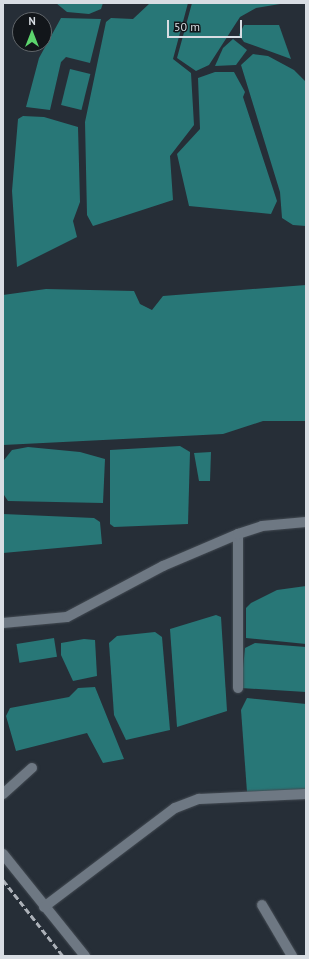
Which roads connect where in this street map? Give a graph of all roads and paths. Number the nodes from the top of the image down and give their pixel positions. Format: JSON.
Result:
{"nodes":[{"id":1,"x":306,"y":522,"type":"edge"},
{"id":2,"x":238,"y":534,"type":"junction"},
{"id":3,"x":3,"y":624,"type":"edge"},
{"id":4,"x":238,"y":688,"type":"dead end"},
{"id":5,"x":32,"y":768,"type":"dead end"},
{"id":6,"x":3,"y":794,"type":"edge"},
{"id":7,"x":306,"y":794,"type":"edge"},
{"id":8,"x":3,"y":854,"type":"edge"},
{"id":9,"x":262,"y":905,"type":"dead end"},
{"id":10,"x":44,"y":907,"type":"junction"},
{"id":11,"x":85,"y":956,"type":"edge"},
{"id":12,"x":292,"y":956,"type":"edge"}],
"edges":[{"from":1,"to":2,"type":"street"},
{"from":2,"to":3,"type":"street"},
{"from":2,"to":4,"type":"street"},
{"from":5,"to":6,"type":"street"},
{"from":7,"to":10,"type":"street"},
{"from":8,"to":10,"type":"street"},
{"from":9,"to":12,"type":"street"},
{"from":10,"to":11,"type":"street"}]}
